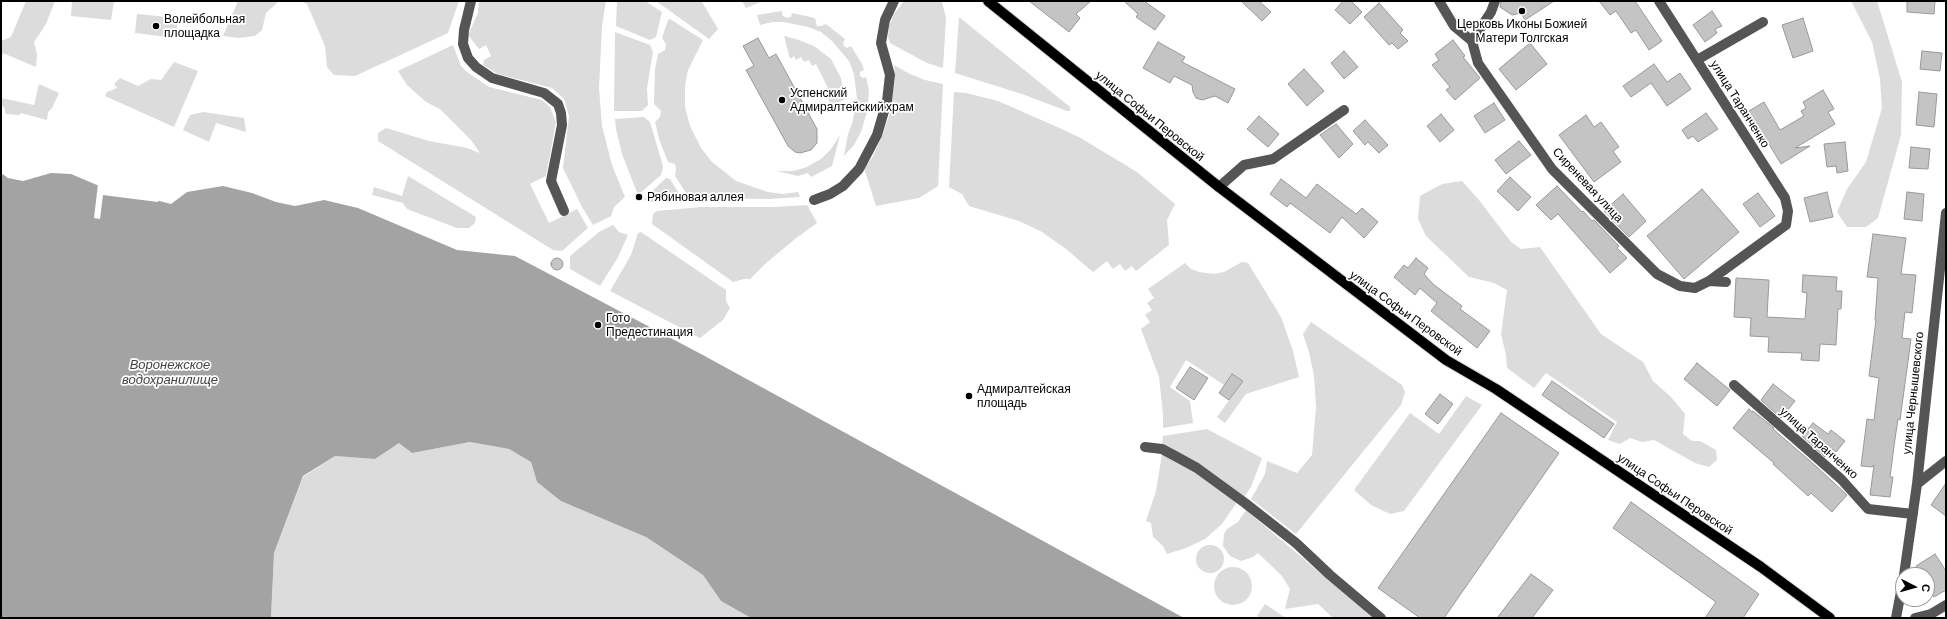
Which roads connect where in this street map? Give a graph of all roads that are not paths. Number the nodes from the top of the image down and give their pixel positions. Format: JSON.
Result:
{"nodes":[{"id":1,"x":471,"y":1,"type":"edge"},
{"id":2,"x":894,"y":1,"type":"edge"},
{"id":3,"x":988,"y":1,"type":"edge"},
{"id":4,"x":1439,"y":1,"type":"edge"},
{"id":5,"x":1495,"y":1,"type":"edge"},
{"id":6,"x":1659,"y":1,"type":"edge"},
{"id":7,"x":1763,"y":22,"type":"dead end"},
{"id":8,"x":1472,"y":41,"type":"junction"},
{"id":9,"x":1697,"y":60,"type":"junction"},
{"id":10,"x":1344,"y":110,"type":"dead end"},
{"id":11,"x":1220,"y":187,"type":"junction"},
{"id":12,"x":814,"y":200,"type":"dead end"},
{"id":13,"x":564,"y":211,"type":"dead end"},
{"id":14,"x":1946,"y":213,"type":"edge"},
{"id":15,"x":1709,"y":281,"type":"junction"},
{"id":16,"x":1726,"y":282,"type":"dead end"},
{"id":17,"x":1734,"y":385,"type":"dead end"},
{"id":18,"x":1145,"y":447,"type":"dead end"},
{"id":19,"x":1946,"y":461,"type":"edge"},
{"id":20,"x":1917,"y":484,"type":"junction"},
{"id":21,"x":1913,"y":514,"type":"junction"},
{"id":22,"x":1905,"y":567,"type":"edge"},
{"id":23,"x":1946,"y":605,"type":"edge"},
{"id":24,"x":1898,"y":607,"type":"edge"},
{"id":25,"x":1932,"y":616,"type":"edge"},
{"id":26,"x":1381,"y":618,"type":"edge"},
{"id":27,"x":1830,"y":618,"type":"edge"},
{"id":28,"x":1896,"y":618,"type":"edge"},
{"id":29,"x":1915,"y":618,"type":"edge"}],
"edges":[{"from":1,"to":13,"type":"street"},
{"from":2,"to":12,"type":"street"},
{"from":3,"to":11,"type":"main road","name":"улица Софьи Перовской"},
{"from":4,"to":8,"type":"street"},
{"from":5,"to":8,"type":"street"},
{"from":6,"to":9,"type":"street","name":"улица Таранченко"},
{"from":7,"to":9,"type":"street"},
{"from":8,"to":15,"type":"street","name":"Сиреневая улица"},
{"from":9,"to":15,"type":"street","name":"улица Таранченко"},
{"from":10,"to":11,"type":"street"},
{"from":11,"to":27,"type":"main road","name":"улица Софьи Перовской"},
{"from":14,"to":20,"type":"street","name":"улица Чернышевского"},
{"from":15,"to":16,"type":"street"},
{"from":17,"to":21,"type":"street","name":"улица Таранченко"},
{"from":18,"to":26,"type":"street"},
{"from":19,"to":20,"type":"street"},
{"from":20,"to":21,"type":"street","name":"улица Чернышевского"},
{"from":21,"to":22,"type":"street","name":"улица Чернышевского"},
{"from":23,"to":25,"type":"street"},
{"from":24,"to":28,"type":"street"},
{"from":25,"to":29,"type":"street"}]}
